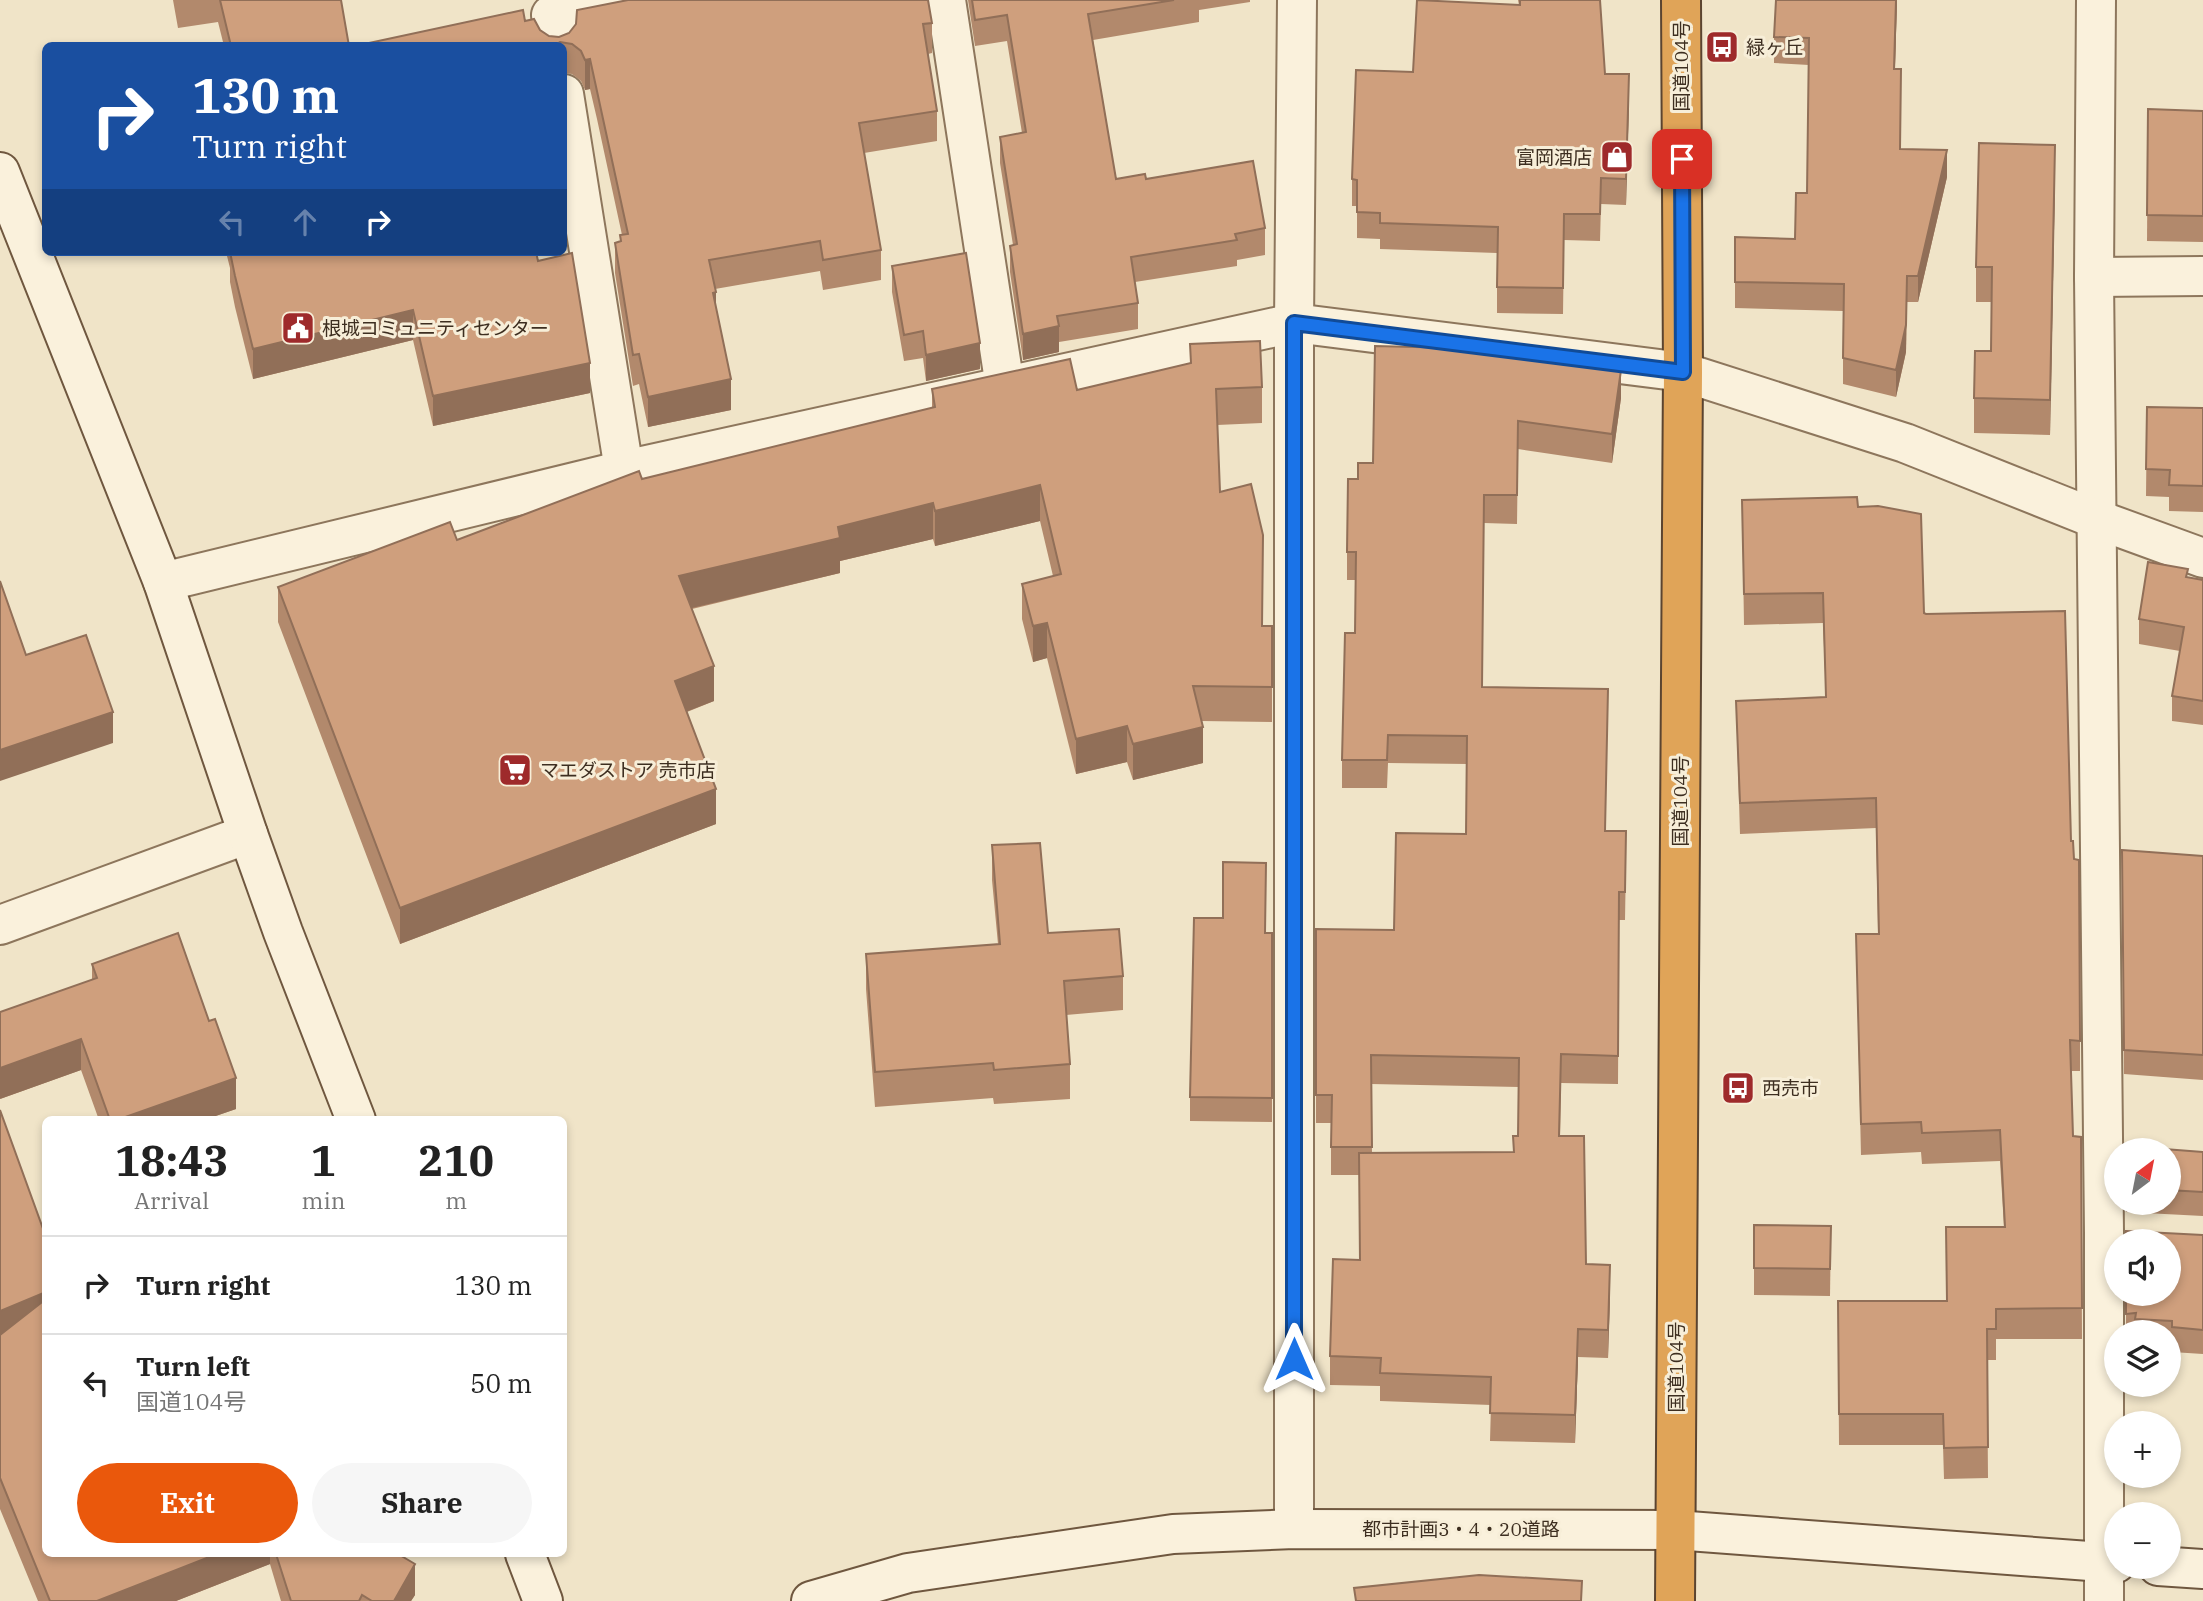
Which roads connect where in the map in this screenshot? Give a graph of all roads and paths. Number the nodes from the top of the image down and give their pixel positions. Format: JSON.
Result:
{"nodes":[{"id":1,"x":633,"y":0,"type":"edge"},
{"id":2,"x":946,"y":0,"type":"edge"},
{"id":3,"x":1297,"y":0,"type":"edge"},
{"id":4,"x":1681,"y":0,"type":"edge"},
{"id":5,"x":2096,"y":0,"type":"edge"},
{"id":6,"x":555,"y":42,"type":"edge"},
{"id":7,"x":567,"y":113,"type":"edge"},
{"id":8,"x":0,"y":172,"type":"edge"},
{"id":9,"x":2203,"y":276,"type":"edge"},
{"id":10,"x":2094,"y":277,"type":"junction"},
{"id":11,"x":1294,"y":323,"type":"junction"},
{"id":12,"x":1683,"y":372,"type":"junction"},
{"id":13,"x":1005,"y":387,"type":"junction"},
{"id":14,"x":624,"y":470,"type":"junction"},
{"id":15,"x":2096,"y":519,"type":"junction"},
{"id":16,"x":2203,"y":558,"type":"edge"},
{"id":17,"x":163,"y":582,"type":"junction"},
{"id":18,"x":248,"y":834,"type":"junction"},
{"id":19,"x":0,"y":925,"type":"edge"},
{"id":20,"x":354,"y":1116,"type":"edge"},
{"id":21,"x":2104,"y":1233,"type":"edge"},
{"id":22,"x":2105,"y":1306,"type":"edge"},
{"id":23,"x":2109,"y":1502,"type":"edge"},
{"id":24,"x":1294,"y":1529,"type":"junction"},
{"id":25,"x":1675,"y":1530,"type":"junction"},
{"id":26,"x":526,"y":1557,"type":"edge"},
{"id":27,"x":2104,"y":1563,"type":"edge"},
{"id":28,"x":2181,"y":1568,"type":"edge"},
{"id":29,"x":2203,"y":1569,"type":"edge"},
{"id":30,"x":2108,"y":1579,"type":"edge"},
{"id":31,"x":543,"y":1601,"type":"edge"},
{"id":32,"x":811,"y":1601,"type":"edge"},
{"id":33,"x":1675,"y":1601,"type":"edge"},
{"id":34,"x":2105,"y":1601,"type":"edge"}],
"edges":[{"from":1,"to":6,"type":"street"},
{"from":2,"to":13,"type":"street"},
{"from":3,"to":11,"type":"street"},
{"from":4,"to":12,"type":"highway","name":"国道104号"},
{"from":5,"to":10,"type":"street"},
{"from":7,"to":14,"type":"street"},
{"from":8,"to":17,"type":"street"},
{"from":9,"to":10,"type":"street"},
{"from":10,"to":15,"type":"street"},
{"from":11,"to":12,"type":"street"},
{"from":11,"to":13,"type":"street"},
{"from":11,"to":24,"type":"street"},
{"from":12,"to":15,"type":"street"},
{"from":12,"to":25,"type":"highway","name":"国道104号"},
{"from":13,"to":14,"type":"street"},
{"from":14,"to":17,"type":"street"},
{"from":15,"to":16,"type":"street"},
{"from":15,"to":21,"type":"street"},
{"from":17,"to":18,"type":"street"},
{"from":18,"to":19,"type":"street"},
{"from":18,"to":20,"type":"street"},
{"from":22,"to":23,"type":"street"},
{"from":24,"to":25,"type":"street","name":"都市計画3・4・20道路"},
{"from":24,"to":32,"type":"street","name":"都市計画3・4・20道路"},
{"from":25,"to":27,"type":"street","name":"都市計画3・4・20道路"},
{"from":25,"to":33,"type":"highway","name":"国道104号"},
{"from":26,"to":31,"type":"street"},
{"from":28,"to":29,"type":"street"},
{"from":30,"to":34,"type":"street"}]}
